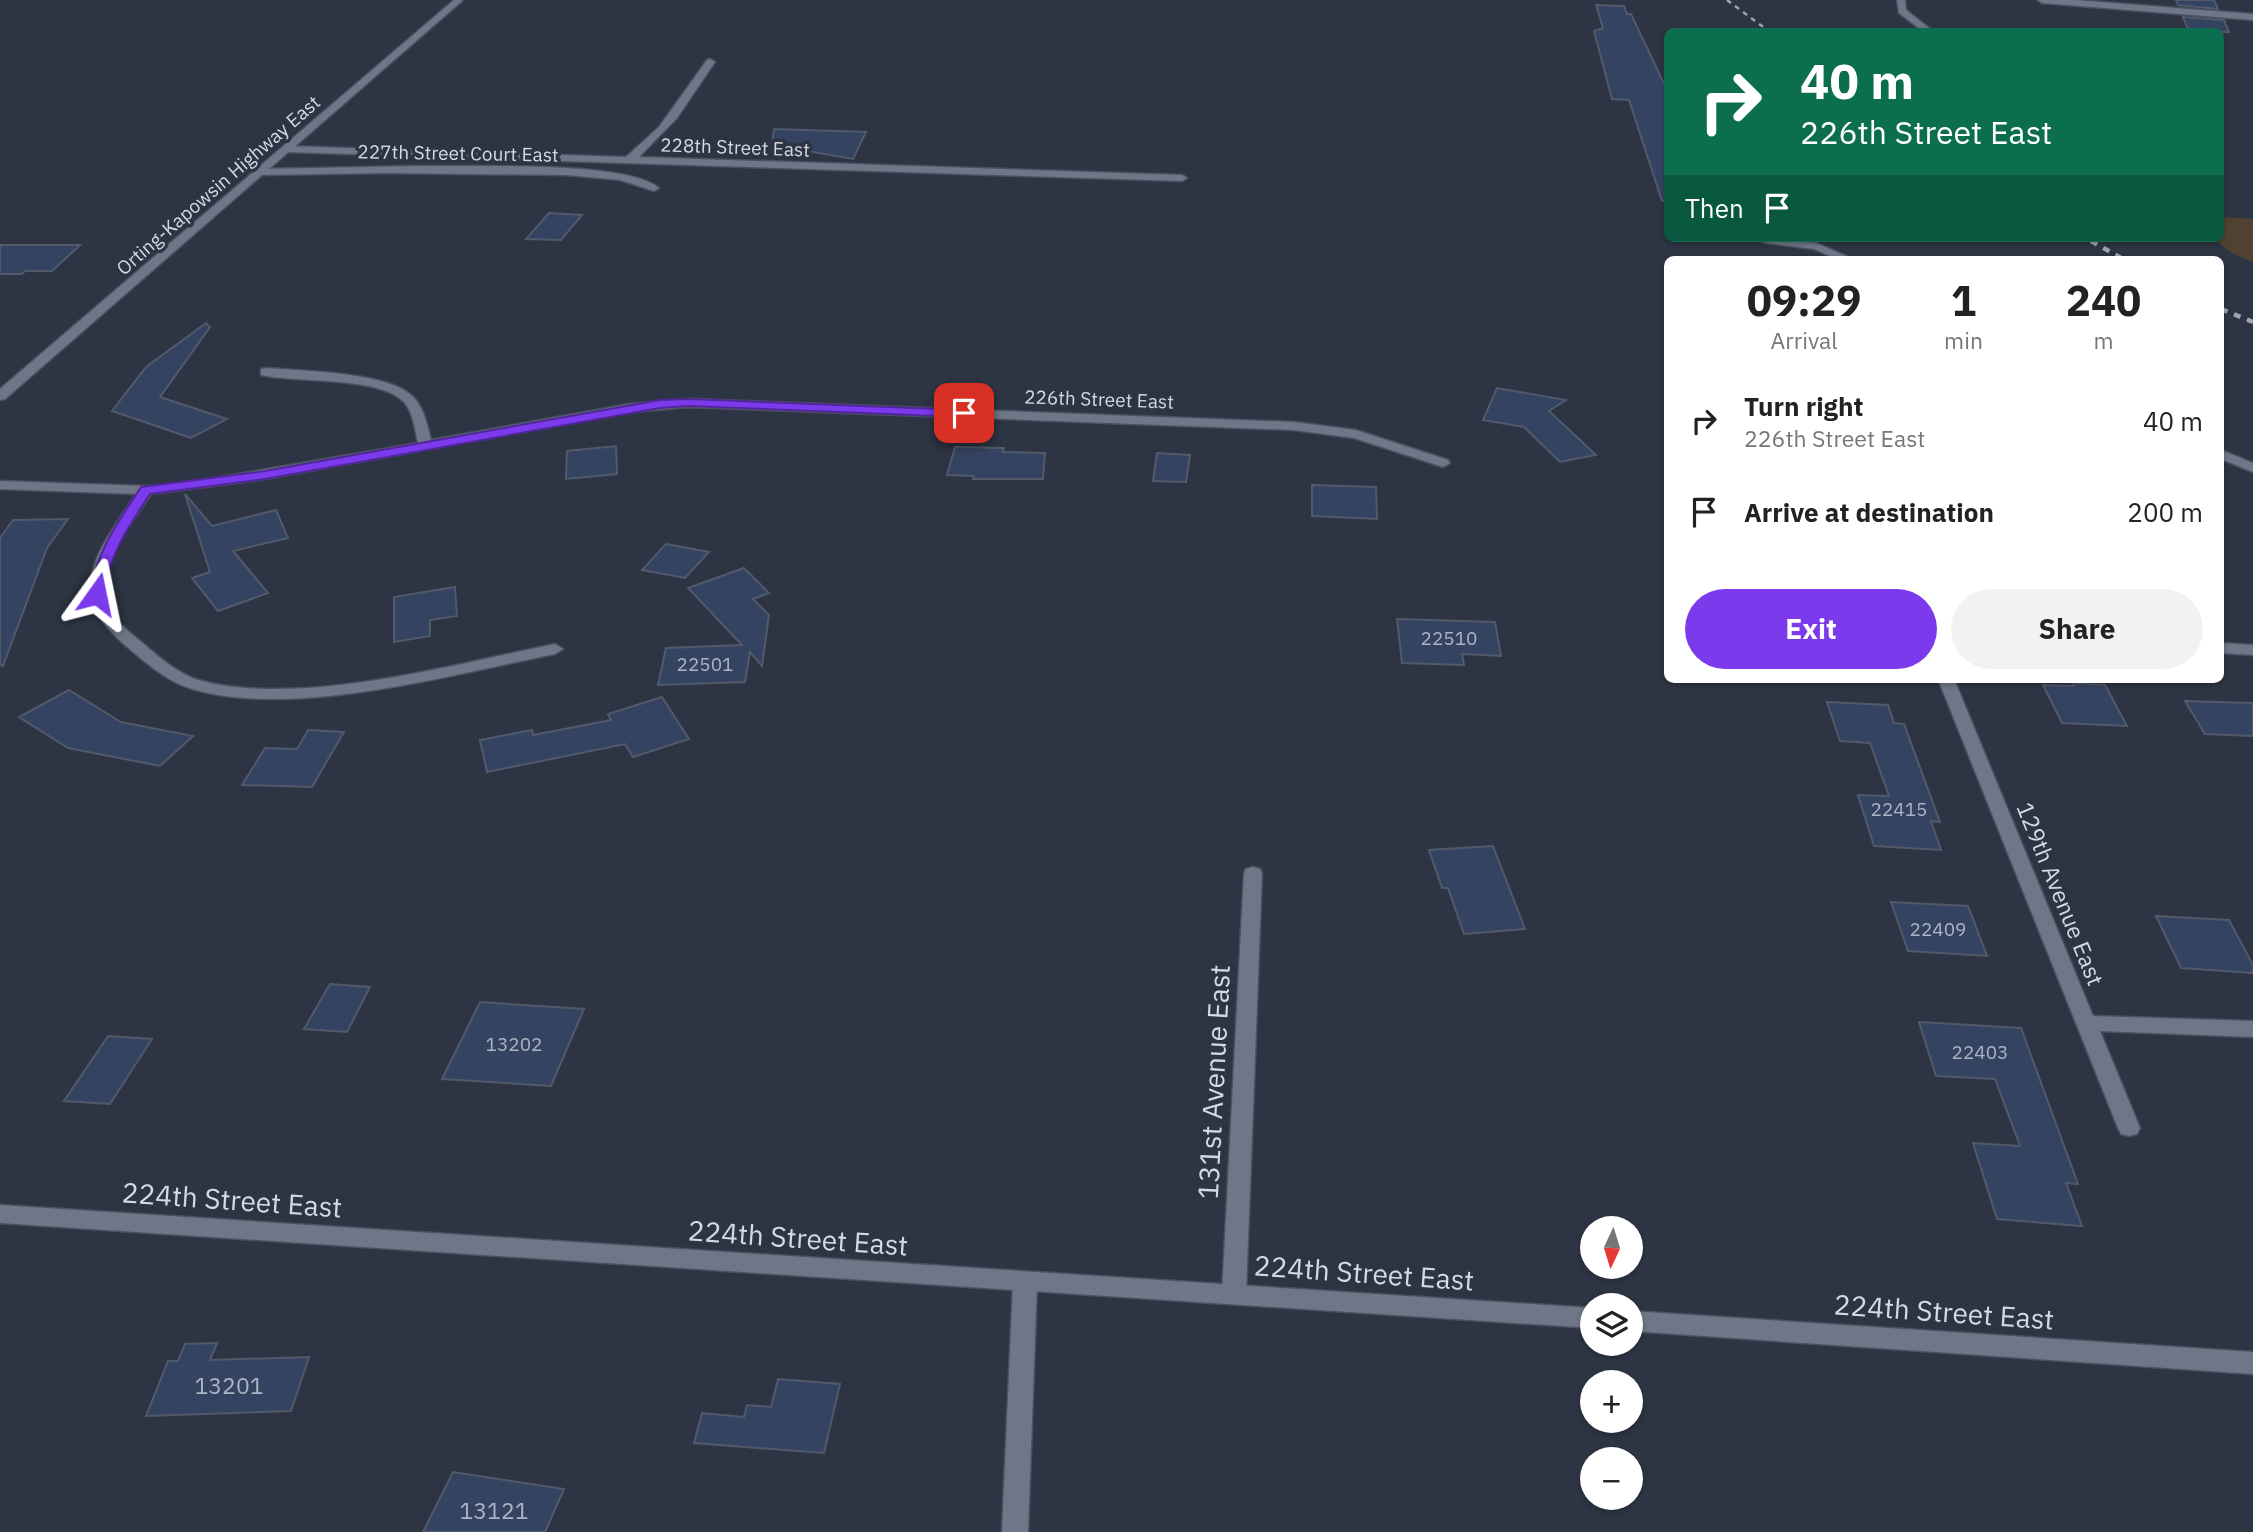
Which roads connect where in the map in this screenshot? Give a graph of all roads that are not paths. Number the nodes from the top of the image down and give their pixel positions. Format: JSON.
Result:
{"nodes":[{"id":1,"x":459,"y":0,"type":"edge"},
{"id":2,"x":1901,"y":0,"type":"edge"},
{"id":3,"x":2042,"y":0,"type":"edge"},
{"id":4,"x":2253,"y":17,"type":"edge"},
{"id":5,"x":1925,"y":28,"type":"edge"},
{"id":6,"x":710,"y":62,"type":"dead end"},
{"id":7,"x":286,"y":149,"type":"junction"},
{"id":8,"x":627,"y":161,"type":"junction"},
{"id":9,"x":259,"y":172,"type":"junction"},
{"id":10,"x":1182,"y":178,"type":"dead end"},
{"id":11,"x":654,"y":188,"type":"dead end"},
{"id":12,"x":1795,"y":242,"type":"edge"},
{"id":13,"x":1795,"y":242,"type":"edge"},
{"id":14,"x":1768,"y":243,"type":"edge"},
{"id":15,"x":1840,"y":256,"type":"edge"},
{"id":16,"x":266,"y":372,"type":"dead end"},
{"id":17,"x":0,"y":396,"type":"edge"},
{"id":18,"x":426,"y":445,"type":"junction"},
{"id":19,"x":2224,"y":455,"type":"edge"},
{"id":20,"x":1443,"y":463,"type":"dead end"},
{"id":21,"x":2253,"y":468,"type":"edge"},
{"id":22,"x":0,"y":485,"type":"edge"},
{"id":23,"x":146,"y":490,"type":"junction"},
{"id":24,"x":2224,"y":648,"type":"edge"},
{"id":25,"x":555,"y":649,"type":"dead end"},
{"id":26,"x":2253,"y":650,"type":"edge"},
{"id":27,"x":1948,"y":683,"type":"edge"},
{"id":28,"x":1254,"y":873,"type":"dead end"},
{"id":29,"x":2086,"y":1023,"type":"junction"},
{"id":30,"x":2253,"y":1029,"type":"edge"},
{"id":31,"x":2129,"y":1128,"type":"dead end"},
{"id":32,"x":0,"y":1214,"type":"edge"},
{"id":33,"x":1025,"y":1283,"type":"junction"},
{"id":34,"x":1234,"y":1294,"type":"junction"},
{"id":35,"x":1580,"y":1317,"type":"edge"},
{"id":36,"x":1643,"y":1322,"type":"edge"},
{"id":37,"x":2253,"y":1363,"type":"edge"},
{"id":38,"x":1015,"y":1532,"type":"edge"}],
"edges":[{"from":1,"to":7,"type":"street","name":"Orting-Kapowsin Highway East"},
{"from":2,"to":5,"type":"street"},
{"from":3,"to":4,"type":"street"},
{"from":6,"to":8,"type":"street"},
{"from":7,"to":8,"type":"street","name":"228th Street East"},
{"from":7,"to":9,"type":"street","name":"Orting-Kapowsin Highway East"},
{"from":8,"to":10,"type":"street","name":"228th Street East"},
{"from":9,"to":11,"type":"street","name":"227th Street Court East"},
{"from":9,"to":17,"type":"street","name":"Orting-Kapowsin Highway East"},
{"from":12,"to":15,"type":"street"},
{"from":13,"to":14,"type":"street"},
{"from":16,"to":18,"type":"street"},
{"from":18,"to":20,"type":"street","name":"226th Street East"},
{"from":18,"to":23,"type":"street","name":"226th Street East"},
{"from":19,"to":21,"type":"street"},
{"from":22,"to":23,"type":"street","name":"226th Street East"},
{"from":23,"to":25,"type":"street"},
{"from":24,"to":26,"type":"street"},
{"from":27,"to":29,"type":"street","name":"129th Avenue East"},
{"from":28,"to":34,"type":"street","name":"131st Avenue East"},
{"from":29,"to":30,"type":"street"},
{"from":29,"to":31,"type":"street","name":"129th Avenue East"},
{"from":32,"to":33,"type":"street","name":"224th Street East"},
{"from":33,"to":34,"type":"street","name":"224th Street East"},
{"from":33,"to":38,"type":"street"},
{"from":34,"to":35,"type":"street","name":"224th Street East"},
{"from":36,"to":37,"type":"street","name":"224th Street East"}]}
